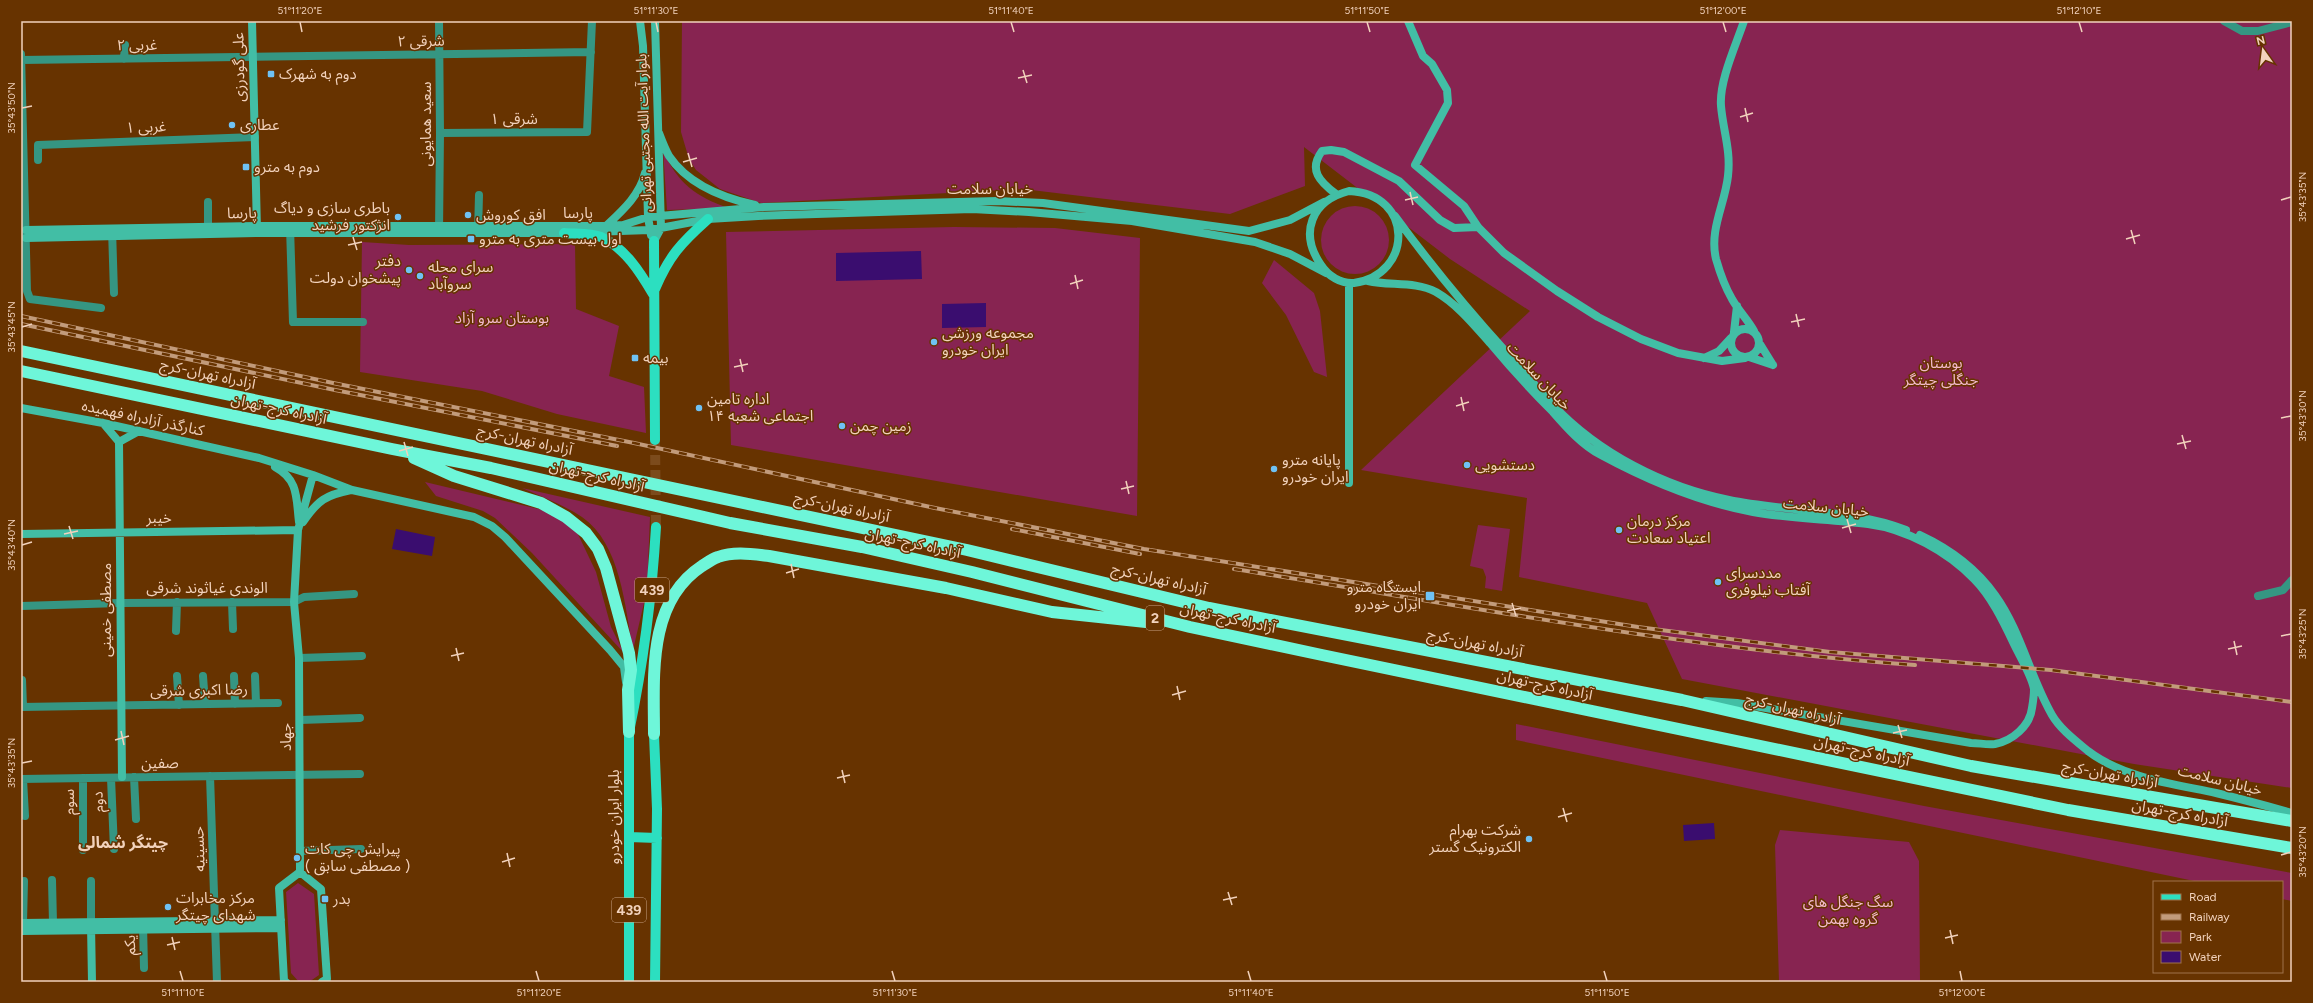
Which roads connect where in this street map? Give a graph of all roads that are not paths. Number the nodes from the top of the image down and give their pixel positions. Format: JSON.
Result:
{"nodes":[{"id":1,"x":252,"y":21,"type":"edge"},
{"id":2,"x":438,"y":21,"type":"edge"},
{"id":3,"x":592,"y":21,"type":"edge"},
{"id":4,"x":640,"y":21,"type":"edge"},
{"id":5,"x":655,"y":21,"type":"edge"},
{"id":6,"x":1408,"y":21,"type":"edge"},
{"id":7,"x":1744,"y":21,"type":"edge"},
{"id":8,"x":2224,"y":21,"type":"edge"},
{"id":9,"x":2292,"y":22,"type":"edge"},
{"id":10,"x":125,"y":45,"type":"dead end"},
{"id":11,"x":591,"y":52,"type":"junction"},
{"id":12,"x":21,"y":54,"type":"edge"},
{"id":13,"x":439,"y":54,"type":"junction"},
{"id":14,"x":253,"y":58,"type":"junction"},
{"id":15,"x":124,"y":59,"type":"junction"},
{"id":16,"x":21,"y":60,"type":"edge"},
{"id":17,"x":657,"y":128,"type":"junction"},
{"id":18,"x":440,"y":133,"type":"junction"},
{"id":19,"x":255,"y":138,"type":"junction"},
{"id":20,"x":38,"y":160,"type":"dead end"},
{"id":21,"x":647,"y":164,"type":"junction"},
{"id":22,"x":1336,"y":194,"type":"junction"},
{"id":23,"x":479,"y":195,"type":"dead end"},
{"id":24,"x":208,"y":202,"type":"dead end"},
{"id":25,"x":1324,"y":202,"type":"junction"},
{"id":26,"x":764,"y":207,"type":"junction"},
{"id":27,"x":661,"y":216,"type":"junction"},
{"id":28,"x":1395,"y":216,"type":"junction"},
{"id":29,"x":648,"y":217,"type":"junction"},
{"id":30,"x":708,"y":219,"type":"junction"},
{"id":31,"x":606,"y":226,"type":"junction"},
{"id":32,"x":208,"y":227,"type":"junction"},
{"id":33,"x":1478,"y":227,"type":"junction"},
{"id":34,"x":661,"y":228,"type":"junction"},
{"id":35,"x":257,"y":230,"type":"junction"},
{"id":36,"x":290,"y":230,"type":"junction"},
{"id":37,"x":439,"y":230,"type":"junction"},
{"id":38,"x":650,"y":230,"type":"junction"},
{"id":39,"x":478,"y":231,"type":"junction"},
{"id":40,"x":113,"y":232,"type":"junction"},
{"id":41,"x":564,"y":233,"type":"junction"},
{"id":42,"x":26,"y":234,"type":"junction"},
{"id":43,"x":654,"y":241,"type":"junction"},
{"id":44,"x":1326,"y":273,"type":"junction"},
{"id":45,"x":1368,"y":281,"type":"junction"},
{"id":46,"x":1349,"y":283,"type":"junction"},
{"id":47,"x":114,"y":293,"type":"dead end"},
{"id":48,"x":653,"y":294,"type":"junction"},
{"id":49,"x":1737,"y":306,"type":"junction"},
{"id":50,"x":101,"y":308,"type":"dead end"},
{"id":51,"x":363,"y":322,"type":"dead end"},
{"id":52,"x":1754,"y":332,"type":"junction"},
{"id":53,"x":1733,"y":335,"type":"junction"},
{"id":54,"x":1760,"y":344,"type":"junction"},
{"id":55,"x":21,"y":351,"type":"edge"},
{"id":56,"x":1747,"y":357,"type":"junction"},
{"id":57,"x":1703,"y":358,"type":"junction"},
{"id":58,"x":21,"y":371,"type":"edge"},
{"id":59,"x":21,"y":408,"type":"edge"},
{"id":60,"x":103,"y":423,"type":"junction"},
{"id":61,"x":139,"y":431,"type":"junction"},
{"id":62,"x":655,"y":440,"type":"tunnel mouth"},
{"id":63,"x":119,"y":442,"type":"junction"},
{"id":64,"x":392,"y":449,"type":"junction"},
{"id":65,"x":259,"y":458,"type":"junction"},
{"id":66,"x":313,"y":475,"type":"junction"},
{"id":67,"x":1350,"y":483,"type":"dead end"},
{"id":68,"x":352,"y":490,"type":"junction"},
{"id":69,"x":1794,"y":515,"type":"junction"},
{"id":70,"x":656,"y":527,"type":"tunnel mouth"},
{"id":71,"x":299,"y":529,"type":"junction"},
{"id":72,"x":120,"y":533,"type":"junction"},
{"id":73,"x":21,"y":534,"type":"edge"},
{"id":74,"x":2292,"y":580,"type":"edge"},
{"id":75,"x":354,"y":594,"type":"dead end"},
{"id":76,"x":2258,"y":596,"type":"dead end"},
{"id":77,"x":177,"y":602,"type":"junction"},
{"id":78,"x":232,"y":602,"type":"junction"},
{"id":79,"x":294,"y":602,"type":"junction"},
{"id":80,"x":120,"y":603,"type":"junction"},
{"id":81,"x":21,"y":606,"type":"edge"},
{"id":82,"x":1190,"y":627,"type":"junction"},
{"id":83,"x":233,"y":629,"type":"dead end"},
{"id":84,"x":176,"y":631,"type":"dead end"},
{"id":85,"x":362,"y":656,"type":"dead end"},
{"id":86,"x":299,"y":658,"type":"junction"},
{"id":87,"x":177,"y":676,"type":"dead end"},
{"id":88,"x":203,"y":676,"type":"dead end"},
{"id":89,"x":234,"y":676,"type":"dead end"},
{"id":90,"x":255,"y":676,"type":"dead end"},
{"id":91,"x":22,"y":680,"type":"dead end"},
{"id":92,"x":628,"y":690,"type":"junction"},
{"id":93,"x":1682,"y":700,"type":"junction"},
{"id":94,"x":256,"y":703,"type":"junction"},
{"id":95,"x":278,"y":703,"type":"dead end"},
{"id":96,"x":205,"y":704,"type":"junction"},
{"id":97,"x":235,"y":704,"type":"junction"},
{"id":98,"x":178,"y":705,"type":"junction"},
{"id":99,"x":121,"y":706,"type":"junction"},
{"id":100,"x":22,"y":708,"type":"edge"},
{"id":101,"x":360,"y":718,"type":"dead end"},
{"id":102,"x":300,"y":720,"type":"junction"},
{"id":103,"x":628,"y":732,"type":"junction"},
{"id":104,"x":654,"y":734,"type":"joint"},
{"id":105,"x":300,"y":774,"type":"junction"},
{"id":106,"x":360,"y":774,"type":"dead end"},
{"id":107,"x":210,"y":776,"type":"junction"},
{"id":108,"x":134,"y":777,"type":"junction"},
{"id":109,"x":83,"y":778,"type":"junction"},
{"id":110,"x":111,"y":778,"type":"junction"},
{"id":111,"x":122,"y":778,"type":"junction"},
{"id":112,"x":22,"y":779,"type":"edge"},
{"id":113,"x":2292,"y":813,"type":"edge"},
{"id":114,"x":24,"y":816,"type":"dead end"},
{"id":115,"x":136,"y":819,"type":"dead end"},
{"id":116,"x":2292,"y":821,"type":"edge"},
{"id":117,"x":629,"y":838,"type":"junction"},
{"id":118,"x":657,"y":838,"type":"junction"},
{"id":119,"x":2292,"y":848,"type":"edge"},
{"id":120,"x":114,"y":849,"type":"dead end"},
{"id":121,"x":361,"y":849,"type":"dead end"},
{"id":122,"x":84,"y":850,"type":"dead end"},
{"id":123,"x":300,"y":851,"type":"junction"},
{"id":124,"x":300,"y":872,"type":"junction"},
{"id":125,"x":52,"y":880,"type":"dead end"},
{"id":126,"x":24,"y":881,"type":"dead end"},
{"id":127,"x":90,"y":881,"type":"dead end"},
{"id":128,"x":53,"y":923,"type":"junction"},
{"id":129,"x":216,"y":924,"type":"junction"},
{"id":130,"x":281,"y":924,"type":"junction"},
{"id":131,"x":22,"y":926,"type":"edge"},
{"id":132,"x":92,"y":926,"type":"junction"},
{"id":133,"x":143,"y":926,"type":"junction"},
{"id":134,"x":144,"y":968,"type":"dead end"},
{"id":135,"x":92,"y":982,"type":"edge"},
{"id":136,"x":217,"y":982,"type":"edge"},
{"id":137,"x":286,"y":982,"type":"edge"},
{"id":138,"x":322,"y":982,"type":"edge"},
{"id":139,"x":629,"y":982,"type":"edge"},
{"id":140,"x":655,"y":982,"type":"edge"}],
"edges":[{"from":1,"to":14,"type":"main road","name":"علی گودرزی"},
{"from":2,"to":13,"type":"street","name":"سعید همایونی"},
{"from":3,"to":11,"type":"street"},
{"from":4,"to":21,"type":"main road","name":"بلوار آیت الله مجتبی تهرانی"},
{"from":5,"to":17,"type":"main road","name":"بلوار آیت الله مجتبی تهرانی"},
{"from":6,"to":33,"type":"main road"},
{"from":7,"to":49,"type":"main road"},
{"from":8,"to":9,"type":"street"},
{"from":10,"to":15,"type":"street"},
{"from":11,"to":13,"type":"street","name":"۲ شرقی"},
{"from":11,"to":18,"type":"street","name":"۱ شرقی"},
{"from":12,"to":16,"type":"street"},
{"from":13,"to":14,"type":"street","name":"۲ شرقی"},
{"from":13,"to":18,"type":"street","name":"سعید همایونی"},
{"from":14,"to":15,"type":"street","name":"۲ غربی"},
{"from":14,"to":19,"type":"main road","name":"علی گودرزی"},
{"from":15,"to":16,"type":"street","name":"۲ غربی"},
{"from":16,"to":42,"type":"street"},
{"from":17,"to":26,"type":"main road"},
{"from":17,"to":27,"type":"main road","name":"بلوار آیت الله مجتبی تهرانی"},
{"from":18,"to":37,"type":"street","name":"سعید همایونی"},
{"from":19,"to":20,"type":"street","name":"۱ غربی"},
{"from":19,"to":35,"type":"main road","name":"علی گودرزی"},
{"from":21,"to":29,"type":"main road","name":"بلوار آیت الله مجتبی تهرانی"},
{"from":21,"to":31,"type":"main road"},
{"from":22,"to":25,"type":"main road"},
{"from":22,"to":28,"type":"main road"},
{"from":22,"to":33,"type":"main road"},
{"from":23,"to":39,"type":"street"},
{"from":24,"to":32,"type":"street"},
{"from":25,"to":26,"type":"main road","name":"خیابان سلامت"},
{"from":25,"to":44,"type":"main road"},
{"from":26,"to":27,"type":"main road","name":"خیابان سلامت"},
{"from":27,"to":29,"type":"main road","name":"خیابان سلامت"},
{"from":27,"to":34,"type":"main road","name":"بلوار آیت الله مجتبی تهرانی"},
{"from":28,"to":45,"type":"main road"},
{"from":28,"to":69,"type":"main road","name":"خیابان سلامت"},
{"from":29,"to":31,"type":"main road","name":"پارسا"},
{"from":29,"to":38,"type":"main road","name":"بلوار آیت الله مجتبی تهرانی"},
{"from":30,"to":34,"type":"main road","name":"خیابان سلامت"},
{"from":30,"to":44,"type":"main road","name":"خیابان سلامت"},
{"from":30,"to":48,"type":"main road"},
{"from":31,"to":39,"type":"main road","name":"پارسا"},
{"from":32,"to":35,"type":"main road","name":"پارسا"},
{"from":32,"to":40,"type":"main road","name":"پارسا"},
{"from":33,"to":57,"type":"main road"},
{"from":34,"to":38,"type":"main road","name":"خیابان سلامت"},
{"from":34,"to":43,"type":"main road","name":"بلوار آیت الله مجتبی تهرانی"},
{"from":35,"to":36,"type":"main road","name":"پارسا"},
{"from":35,"to":40,"type":"main road","name":"پارسا"},
{"from":36,"to":37,"type":"main road","name":"پارسا"},
{"from":36,"to":51,"type":"street"},
{"from":37,"to":39,"type":"main road","name":"پارسا"},
{"from":38,"to":41,"type":"main road","name":"پارسا"},
{"from":38,"to":43,"type":"main road","name":"بلوار آیت الله مجتبی تهرانی"},
{"from":39,"to":41,"type":"main road","name":"پارسا"},
{"from":40,"to":42,"type":"main road","name":"پارسا"},
{"from":40,"to":47,"type":"street"},
{"from":41,"to":48,"type":"main road"},
{"from":42,"to":50,"type":"street"},
{"from":43,"to":48,"type":"main road"},
{"from":44,"to":46,"type":"main road"},
{"from":45,"to":46,"type":"main road"},
{"from":45,"to":69,"type":"main road","name":"خیابان سلامت"},
{"from":46,"to":67,"type":"main road"},
{"from":48,"to":62,"type":"main road"},
{"from":49,"to":52,"type":"main road"},
{"from":49,"to":53,"type":"main road"},
{"from":52,"to":53,"type":"main road"},
{"from":52,"to":54,"type":"main road"},
{"from":53,"to":56,"type":"main road"},
{"from":53,"to":57,"type":"main road"},
{"from":54,"to":56,"type":"main road"},
{"from":54,"to":56,"type":"main road"},
{"from":55,"to":93,"type":"highway","name":"آزادراه تهران-کرج","number":"2"},
{"from":56,"to":57,"type":"main road"},
{"from":58,"to":64,"type":"highway","name":"آزادراه کرج-تهران","number":"2"},
{"from":59,"to":60,"type":"main road","name":"کنارگذر آزادراه فهمیده"},
{"from":60,"to":61,"type":"main road","name":"کنارگذر آزادراه فهمیده"},
{"from":60,"to":63,"type":"main road"},
{"from":61,"to":63,"type":"main road"},
{"from":61,"to":65,"type":"main road","name":"کنارگذر آزادراه فهمیده"},
{"from":63,"to":72,"type":"main road","name":"مصطفی خمینی"},
{"from":64,"to":82,"type":"highway","name":"آزادراه کرج-تهران","number":"2"},
{"from":64,"to":92,"type":"highway"},
{"from":65,"to":66,"type":"main road"},
{"from":65,"to":71,"type":"main road"},
{"from":66,"to":68,"type":"main road"},
{"from":66,"to":71,"type":"main road"},
{"from":68,"to":71,"type":"main road"},
{"from":68,"to":92,"type":"main road"},
{"from":69,"to":93,"type":"main road","name":"خیابان سلامت"},
{"from":69,"to":113,"type":"main road","name":"خیابان سلامت"},
{"from":70,"to":103,"type":"main road","name":"بلوار ایران خودرو","number":"439"},
{"from":71,"to":72,"type":"main road","name":"خیبر"},
{"from":71,"to":79,"type":"main road","name":"جهاد"},
{"from":72,"to":73,"type":"main road","name":"خیبر"},
{"from":72,"to":80,"type":"main road","name":"مصطفی خمینی"},
{"from":74,"to":76,"type":"street"},
{"from":75,"to":79,"type":"street","name":"الوندی غیاثوند شرقی"},
{"from":77,"to":78,"type":"street","name":"الوندی غیاثوند شرقی"},
{"from":77,"to":80,"type":"street","name":"الوندی غیاثوند شرقی"},
{"from":77,"to":84,"type":"street"},
{"from":78,"to":79,"type":"street","name":"الوندی غیاثوند شرقی"},
{"from":78,"to":83,"type":"street"},
{"from":79,"to":86,"type":"main road","name":"جهاد"},
{"from":80,"to":81,"type":"street","name":"الوندی غیاثوند شرقی"},
{"from":80,"to":99,"type":"main road","name":"مصطفی خمینی"},
{"from":82,"to":104,"type":"highway"},
{"from":82,"to":119,"type":"highway","name":"آزادراه کرج-تهران","number":"2"},
{"from":85,"to":86,"type":"street"},
{"from":86,"to":102,"type":"main road","name":"جهاد"},
{"from":87,"to":98,"type":"street"},
{"from":88,"to":96,"type":"street"},
{"from":89,"to":97,"type":"street"},
{"from":90,"to":94,"type":"street"},
{"from":91,"to":100,"type":"street"},
{"from":92,"to":103,"type":"highway"},
{"from":93,"to":116,"type":"highway","name":"آزادراه تهران-کرج","number":"2"},
{"from":94,"to":95,"type":"street","name":"رضا اکبری شرقی"},
{"from":94,"to":97,"type":"street","name":"رضا اکبری شرقی"},
{"from":96,"to":97,"type":"street","name":"رضا اکبری شرقی"},
{"from":96,"to":98,"type":"street","name":"رضا اکبری شرقی"},
{"from":98,"to":99,"type":"street","name":"رضا اکبری شرقی"},
{"from":99,"to":100,"type":"street","name":"رضا اکبری شرقی"},
{"from":99,"to":111,"type":"main road","name":"مصطفی خمینی"},
{"from":101,"to":102,"type":"street"},
{"from":102,"to":105,"type":"main road","name":"جهاد"},
{"from":103,"to":117,"type":"main road","name":"بلوار ایران خودرو","number":"439"},
{"from":104,"to":118,"type":"main road","number":"439"},
{"from":105,"to":106,"type":"street","name":"صفین"},
{"from":105,"to":107,"type":"street","name":"صفین"},
{"from":105,"to":123,"type":"main road","name":"جهاد"},
{"from":107,"to":108,"type":"street","name":"صفین"},
{"from":107,"to":129,"type":"street","name":"حسینیه"},
{"from":108,"to":111,"type":"street","name":"صفین"},
{"from":108,"to":115,"type":"street"},
{"from":109,"to":110,"type":"street","name":"صفین"},
{"from":109,"to":112,"type":"street","name":"صفین"},
{"from":109,"to":122,"type":"street","name":"سوم"},
{"from":110,"to":111,"type":"street","name":"صفین"},
{"from":110,"to":120,"type":"street","name":"دوم"},
{"from":112,"to":114,"type":"street"},
{"from":117,"to":118,"type":"main road"},
{"from":117,"to":139,"type":"main road","name":"بلوار ایران خودرو","number":"439"},
{"from":118,"to":140,"type":"main road","number":"439"},
{"from":121,"to":123,"type":"street"},
{"from":123,"to":124,"type":"main road","name":"جهاد"},
{"from":124,"to":130,"type":"main road"},
{"from":124,"to":138,"type":"main road"},
{"from":125,"to":128,"type":"street"},
{"from":126,"to":131,"type":"street"},
{"from":127,"to":132,"type":"street"},
{"from":128,"to":131,"type":"main road"},
{"from":128,"to":132,"type":"main road"},
{"from":129,"to":130,"type":"main road"},
{"from":129,"to":133,"type":"main road"},
{"from":129,"to":136,"type":"street","name":"حسینیه"},
{"from":130,"to":137,"type":"main road"},
{"from":131,"to":132,"type":"main road"},
{"from":132,"to":133,"type":"main road"},
{"from":132,"to":135,"type":"main road"},
{"from":133,"to":134,"type":"street","name":"یکم"}]}
